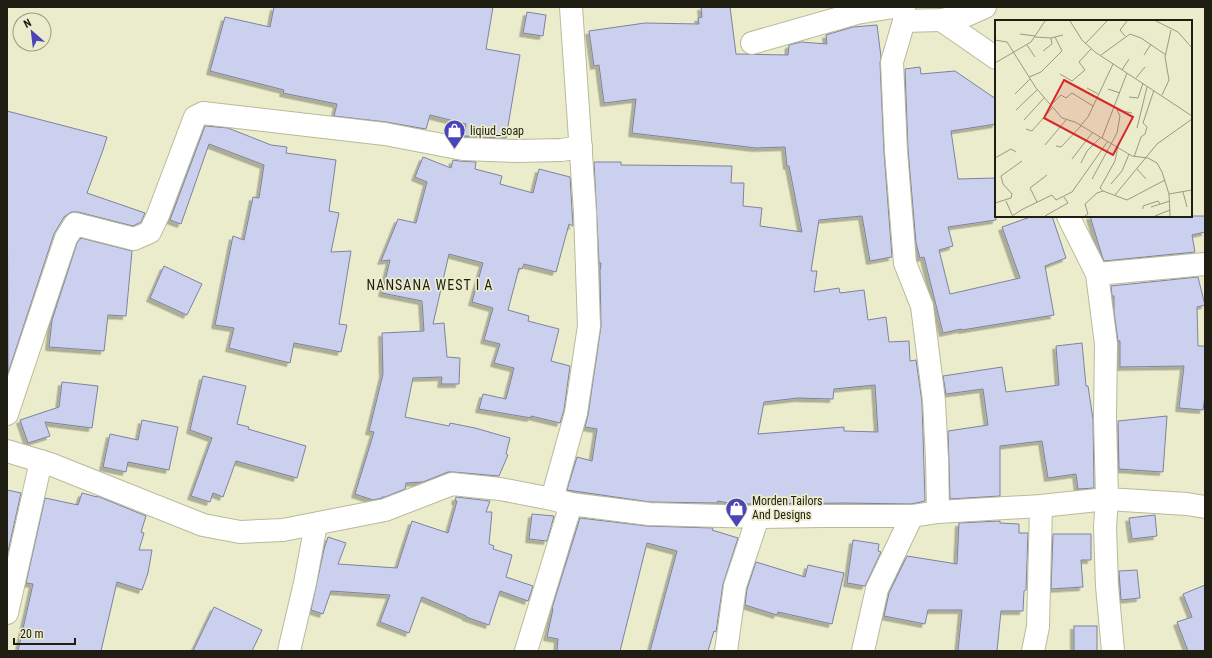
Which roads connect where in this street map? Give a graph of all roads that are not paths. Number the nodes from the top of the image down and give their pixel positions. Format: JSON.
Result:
{"nodes":[{"id":1,"x":570,"y":7,"type":"edge"},
{"id":2,"x":985,"y":7,"type":"edge"},
{"id":3,"x":900,"y":12,"type":"edge"},
{"id":4,"x":941,"y":20,"type":"junction"},
{"id":5,"x":752,"y":43,"type":"dead end"},
{"id":6,"x":995,"y":57,"type":"edge"},
{"id":7,"x":581,"y":147,"type":"junction"},
{"id":8,"x":1068,"y":217,"type":"edge"},
{"id":9,"x":1205,"y":264,"type":"edge"},
{"id":10,"x":1096,"y":274,"type":"junction"},
{"id":11,"x":7,"y":414,"type":"edge"},
{"id":12,"x":7,"y":451,"type":"edge"},
{"id":13,"x":41,"y":461,"type":"junction"},
{"id":14,"x":1107,"y":499,"type":"junction"},
{"id":15,"x":562,"y":501,"type":"junction"},
{"id":16,"x":1041,"y":506,"type":"junction"},
{"id":17,"x":1205,"y":506,"type":"edge"},
{"id":18,"x":938,"y":512,"type":"junction"},
{"id":19,"x":912,"y":516,"type":"junction"},
{"id":20,"x":758,"y":517,"type":"junction"},
{"id":21,"x":316,"y":524,"type":"junction"},
{"id":22,"x":7,"y":613,"type":"edge"},
{"id":23,"x":289,"y":651,"type":"edge"},
{"id":24,"x":526,"y":651,"type":"edge"},
{"id":25,"x":726,"y":651,"type":"edge"},
{"id":26,"x":863,"y":651,"type":"edge"},
{"id":27,"x":1033,"y":651,"type":"edge"},
{"id":28,"x":1113,"y":651,"type":"edge"}],
"edges":[{"from":1,"to":7,"type":"street"},
{"from":2,"to":4,"type":"street"},
{"from":3,"to":4,"type":"street"},
{"from":3,"to":5,"type":"street"},
{"from":3,"to":18,"type":"street"},
{"from":4,"to":6,"type":"street"},
{"from":7,"to":11,"type":"street"},
{"from":7,"to":15,"type":"street"},
{"from":8,"to":10,"type":"street"},
{"from":9,"to":10,"type":"street"},
{"from":10,"to":14,"type":"street"},
{"from":12,"to":13,"type":"street"},
{"from":13,"to":21,"type":"street"},
{"from":13,"to":22,"type":"street"},
{"from":14,"to":16,"type":"street"},
{"from":14,"to":17,"type":"street"},
{"from":14,"to":28,"type":"street"},
{"from":15,"to":20,"type":"street"},
{"from":15,"to":21,"type":"street"},
{"from":15,"to":24,"type":"street"},
{"from":16,"to":18,"type":"street"},
{"from":16,"to":27,"type":"street"},
{"from":18,"to":19,"type":"street"},
{"from":19,"to":20,"type":"street"},
{"from":19,"to":26,"type":"street"},
{"from":20,"to":25,"type":"street"},
{"from":21,"to":23,"type":"street"}]}
